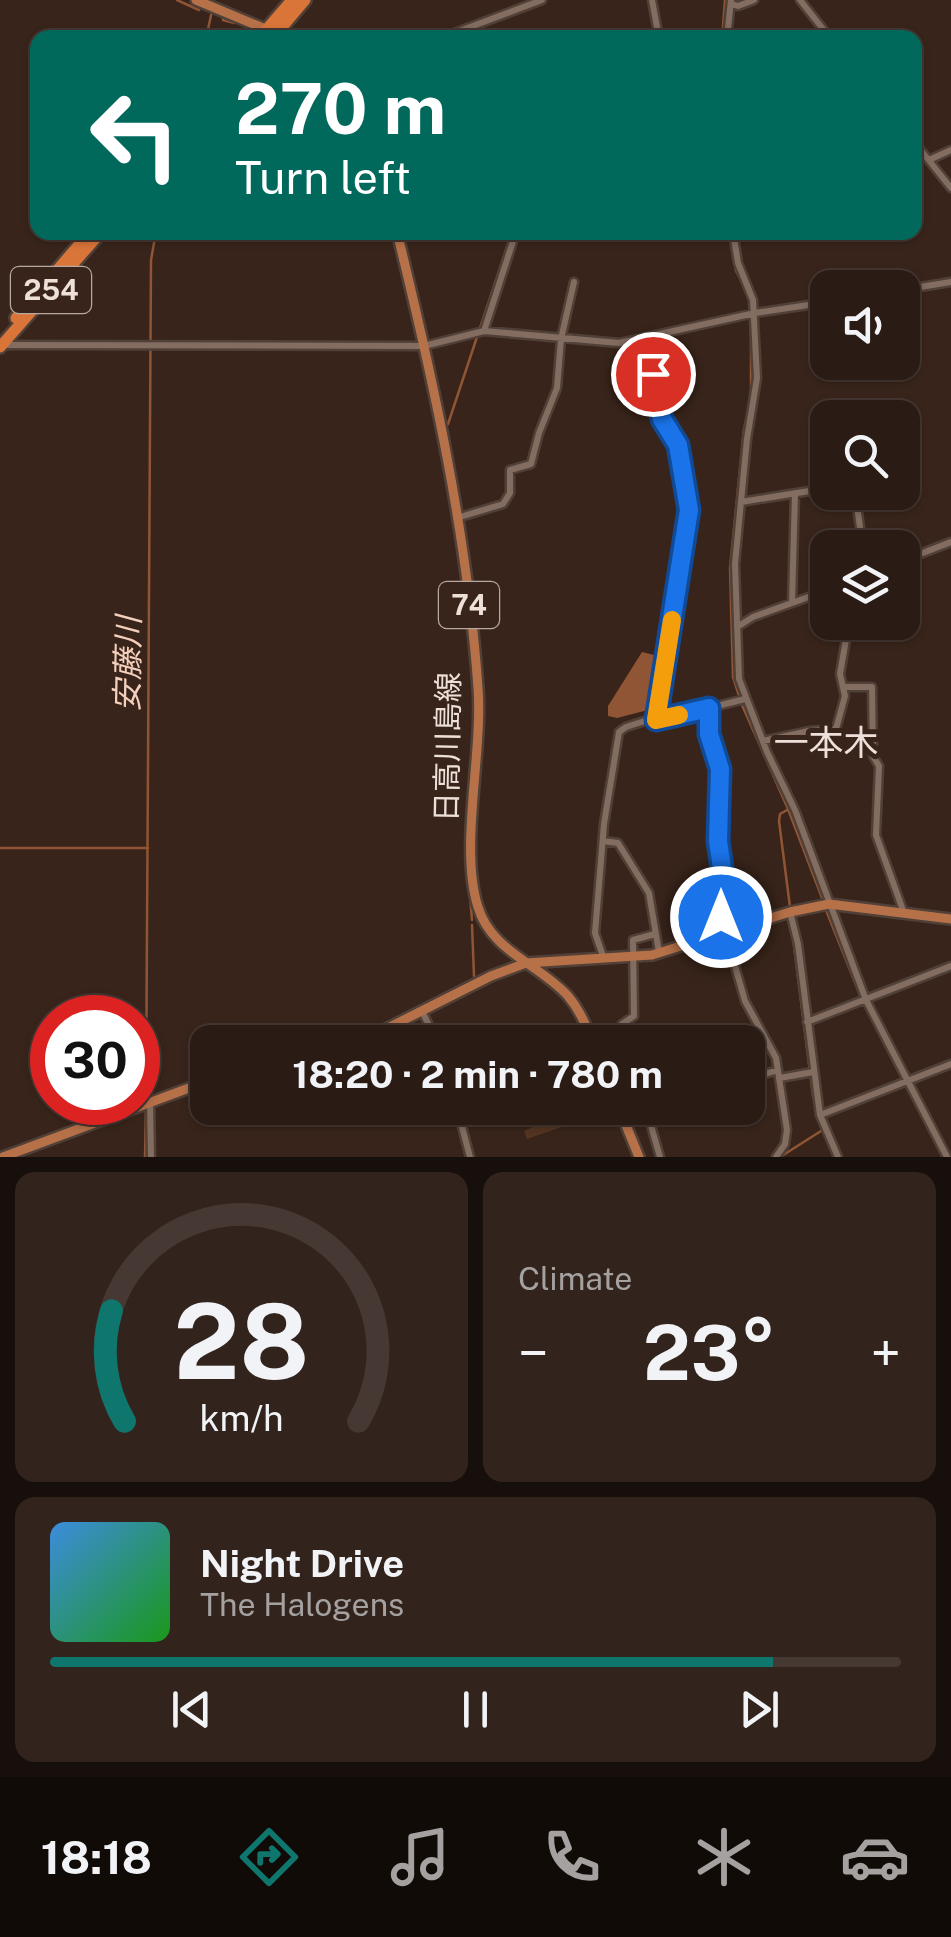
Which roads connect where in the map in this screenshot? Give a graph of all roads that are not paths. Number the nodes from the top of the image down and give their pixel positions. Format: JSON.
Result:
{"nodes":[{"id":1,"x":196,"y":0,"type":"edge"},
{"id":2,"x":292,"y":0,"type":"edge"},
{"id":3,"x":305,"y":0,"type":"edge"},
{"id":4,"x":542,"y":0,"type":"edge"},
{"id":5,"x":652,"y":0,"type":"edge"},
{"id":6,"x":754,"y":0,"type":"edge"},
{"id":7,"x":800,"y":0,"type":"edge"},
{"id":8,"x":731,"y":2,"type":"edge"},
{"id":9,"x":266,"y":30,"type":"edge"},
{"id":10,"x":275,"y":30,"type":"edge"},
{"id":11,"x":277,"y":30,"type":"edge"},
{"id":12,"x":462,"y":30,"type":"edge"},
{"id":13,"x":658,"y":30,"type":"edge"},
{"id":14,"x":728,"y":30,"type":"edge"},
{"id":15,"x":824,"y":30,"type":"edge"},
{"id":16,"x":951,"y":150,"type":"edge"},
{"id":17,"x":922,"y":152,"type":"edge"},
{"id":18,"x":928,"y":160,"type":"junction"},
{"id":19,"x":951,"y":188,"type":"edge"},
{"id":20,"x":84,"y":240,"type":"edge"},
{"id":21,"x":94,"y":240,"type":"edge"},
{"id":22,"x":399,"y":240,"type":"edge"},
{"id":23,"x":513,"y":240,"type":"edge"},
{"id":24,"x":734,"y":240,"type":"edge"},
{"id":25,"x":574,"y":282,"type":"dead end"},
{"id":26,"x":951,"y":282,"type":"edge"},
{"id":27,"x":920,"y":287,"type":"edge"},
{"id":28,"x":810,"y":305,"type":"edge"},
{"id":29,"x":755,"y":313,"type":"junction"},
{"id":30,"x":484,"y":331,"type":"junction"},
{"id":31,"x":646,"y":338,"type":"junction"},
{"id":32,"x":562,"y":339,"type":"junction"},
{"id":33,"x":1,"y":343,"type":"edge"},
{"id":34,"x":424,"y":346,"type":"junction"},
{"id":35,"x":810,"y":491,"type":"edge"},
{"id":36,"x":795,"y":494,"type":"junction"},
{"id":37,"x":741,"y":502,"type":"junction"},
{"id":38,"x":460,"y":516,"type":"junction"},
{"id":39,"x":951,"y":542,"type":"edge"},
{"id":40,"x":920,"y":554,"type":"edge"},
{"id":41,"x":810,"y":596,"type":"edge"},
{"id":42,"x":792,"y":603,"type":"junction"},
{"id":43,"x":736,"y":628,"type":"junction"},
{"id":44,"x":846,"y":640,"type":"edge"},
{"id":45,"x":843,"y":687,"type":"junction"},
{"id":46,"x":745,"y":699,"type":"junction"},
{"id":47,"x":709,"y":708,"type":"junction"},
{"id":48,"x":656,"y":720,"type":"junction"},
{"id":49,"x":762,"y":741,"type":"junction"},
{"id":50,"x":603,"y":841,"type":"junction"},
{"id":51,"x":829,"y":904,"type":"junction"},
{"id":52,"x":790,"y":912,"type":"junction"},
{"id":53,"x":904,"y":913,"type":"junction"},
{"id":54,"x":951,"y":920,"type":"edge"},
{"id":55,"x":726,"y":933,"type":"junction"},
{"id":56,"x":655,"y":934,"type":"junction"},
{"id":57,"x":659,"y":954,"type":"junction"},
{"id":58,"x":633,"y":958,"type":"junction"},
{"id":59,"x":604,"y":960,"type":"junction"},
{"id":60,"x":526,"y":963,"type":"junction"},
{"id":61,"x":951,"y":966,"type":"edge"},
{"id":62,"x":866,"y":1000,"type":"junction"},
{"id":63,"x":422,"y":1011,"type":"junction"},
{"id":64,"x":806,"y":1022,"type":"junction"},
{"id":65,"x":394,"y":1025,"type":"edge"},
{"id":66,"x":429,"y":1025,"type":"edge"},
{"id":67,"x":584,"y":1025,"type":"edge"},
{"id":68,"x":622,"y":1025,"type":"edge"},
{"id":69,"x":951,"y":1064,"type":"edge"},
{"id":70,"x":813,"y":1072,"type":"junction"},
{"id":71,"x":779,"y":1074,"type":"junction"},
{"id":72,"x":765,"y":1077,"type":"edge"},
{"id":73,"x":907,"y":1082,"type":"junction"},
{"id":74,"x":190,"y":1087,"type":"edge"},
{"id":75,"x":160,"y":1097,"type":"edge"},
{"id":76,"x":820,"y":1115,"type":"junction"},
{"id":77,"x":86,"y":1125,"type":"edge"},
{"id":78,"x":150,"y":1125,"type":"edge"},
{"id":79,"x":461,"y":1125,"type":"edge"},
{"id":80,"x":626,"y":1125,"type":"edge"},
{"id":81,"x":653,"y":1125,"type":"edge"},
{"id":82,"x":3,"y":1157,"type":"edge"},
{"id":83,"x":151,"y":1157,"type":"edge"},
{"id":84,"x":470,"y":1157,"type":"edge"},
{"id":85,"x":639,"y":1157,"type":"edge"},
{"id":86,"x":660,"y":1157,"type":"edge"},
{"id":87,"x":776,"y":1157,"type":"edge"},
{"id":88,"x":838,"y":1157,"type":"edge"},
{"id":89,"x":947,"y":1157,"type":"edge"}],
"edges":[{"from":1,"to":9,"type":"main road"},
{"from":2,"to":10,"type":"highway"},
{"from":3,"to":11,"type":"highway"},
{"from":4,"to":12,"type":"street"},
{"from":5,"to":13,"type":"street"},
{"from":6,"to":8,"type":"street"},
{"from":7,"to":15,"type":"street"},
{"from":8,"to":14,"type":"street"},
{"from":16,"to":18,"type":"street"},
{"from":17,"to":18,"type":"street"},
{"from":18,"to":19,"type":"street"},
{"from":20,"to":33,"type":"highway","number":"254"},
{"from":21,"to":33,"type":"highway","number":"254"},
{"from":22,"to":34,"type":"main road","name":"日高川島線","number":"74"},
{"from":23,"to":30,"type":"street"},
{"from":24,"to":29,"type":"street"},
{"from":25,"to":32,"type":"street"},
{"from":26,"to":27,"type":"street"},
{"from":28,"to":29,"type":"street"},
{"from":29,"to":31,"type":"street"},
{"from":29,"to":37,"type":"street"},
{"from":30,"to":32,"type":"street"},
{"from":30,"to":34,"type":"street"},
{"from":31,"to":32,"type":"street"},
{"from":31,"to":48,"type":"street"},
{"from":32,"to":38,"type":"street"},
{"from":33,"to":34,"type":"street"},
{"from":34,"to":38,"type":"main road","name":"日高川島線","number":"74"},
{"from":35,"to":36,"type":"street"},
{"from":36,"to":37,"type":"street"},
{"from":36,"to":42,"type":"street"},
{"from":37,"to":43,"type":"street"},
{"from":38,"to":60,"type":"main road","name":"日高川島線","number":"74"},
{"from":39,"to":40,"type":"street"},
{"from":41,"to":42,"type":"street"},
{"from":42,"to":43,"type":"street"},
{"from":43,"to":46,"type":"street"},
{"from":44,"to":45,"type":"street"},
{"from":45,"to":49,"type":"street"},
{"from":45,"to":53,"type":"street"},
{"from":46,"to":47,"type":"street"},
{"from":46,"to":49,"type":"street"},
{"from":47,"to":48,"type":"street"},
{"from":47,"to":55,"type":"street"},
{"from":48,"to":50,"type":"street"},
{"from":49,"to":51,"type":"street"},
{"from":50,"to":56,"type":"street"},
{"from":50,"to":59,"type":"street"},
{"from":51,"to":52,"type":"main road"},
{"from":51,"to":53,"type":"main road"},
{"from":51,"to":62,"type":"street"},
{"from":52,"to":55,"type":"main road"},
{"from":52,"to":64,"type":"street"},
{"from":53,"to":54,"type":"main road"},
{"from":55,"to":57,"type":"main road"},
{"from":55,"to":71,"type":"street"},
{"from":56,"to":57,"type":"street"},
{"from":56,"to":58,"type":"street"},
{"from":57,"to":58,"type":"main road"},
{"from":58,"to":59,"type":"main road"},
{"from":58,"to":68,"type":"street"},
{"from":59,"to":60,"type":"main road"},
{"from":60,"to":63,"type":"main road"},
{"from":60,"to":67,"type":"main road","name":"日高川島線","number":"74"},
{"from":61,"to":62,"type":"street"},
{"from":62,"to":64,"type":"street"},
{"from":62,"to":73,"type":"street"},
{"from":63,"to":65,"type":"main road"},
{"from":63,"to":66,"type":"street"},
{"from":64,"to":70,"type":"street"},
{"from":69,"to":73,"type":"street"},
{"from":70,"to":71,"type":"street"},
{"from":70,"to":76,"type":"street"},
{"from":71,"to":72,"type":"street"},
{"from":71,"to":87,"type":"street"},
{"from":73,"to":76,"type":"street"},
{"from":73,"to":89,"type":"street"},
{"from":74,"to":75,"type":"main road"},
{"from":76,"to":88,"type":"street"},
{"from":77,"to":82,"type":"main road"},
{"from":78,"to":83,"type":"street"},
{"from":79,"to":84,"type":"street"},
{"from":80,"to":85,"type":"main road"},
{"from":81,"to":86,"type":"street"}]}
